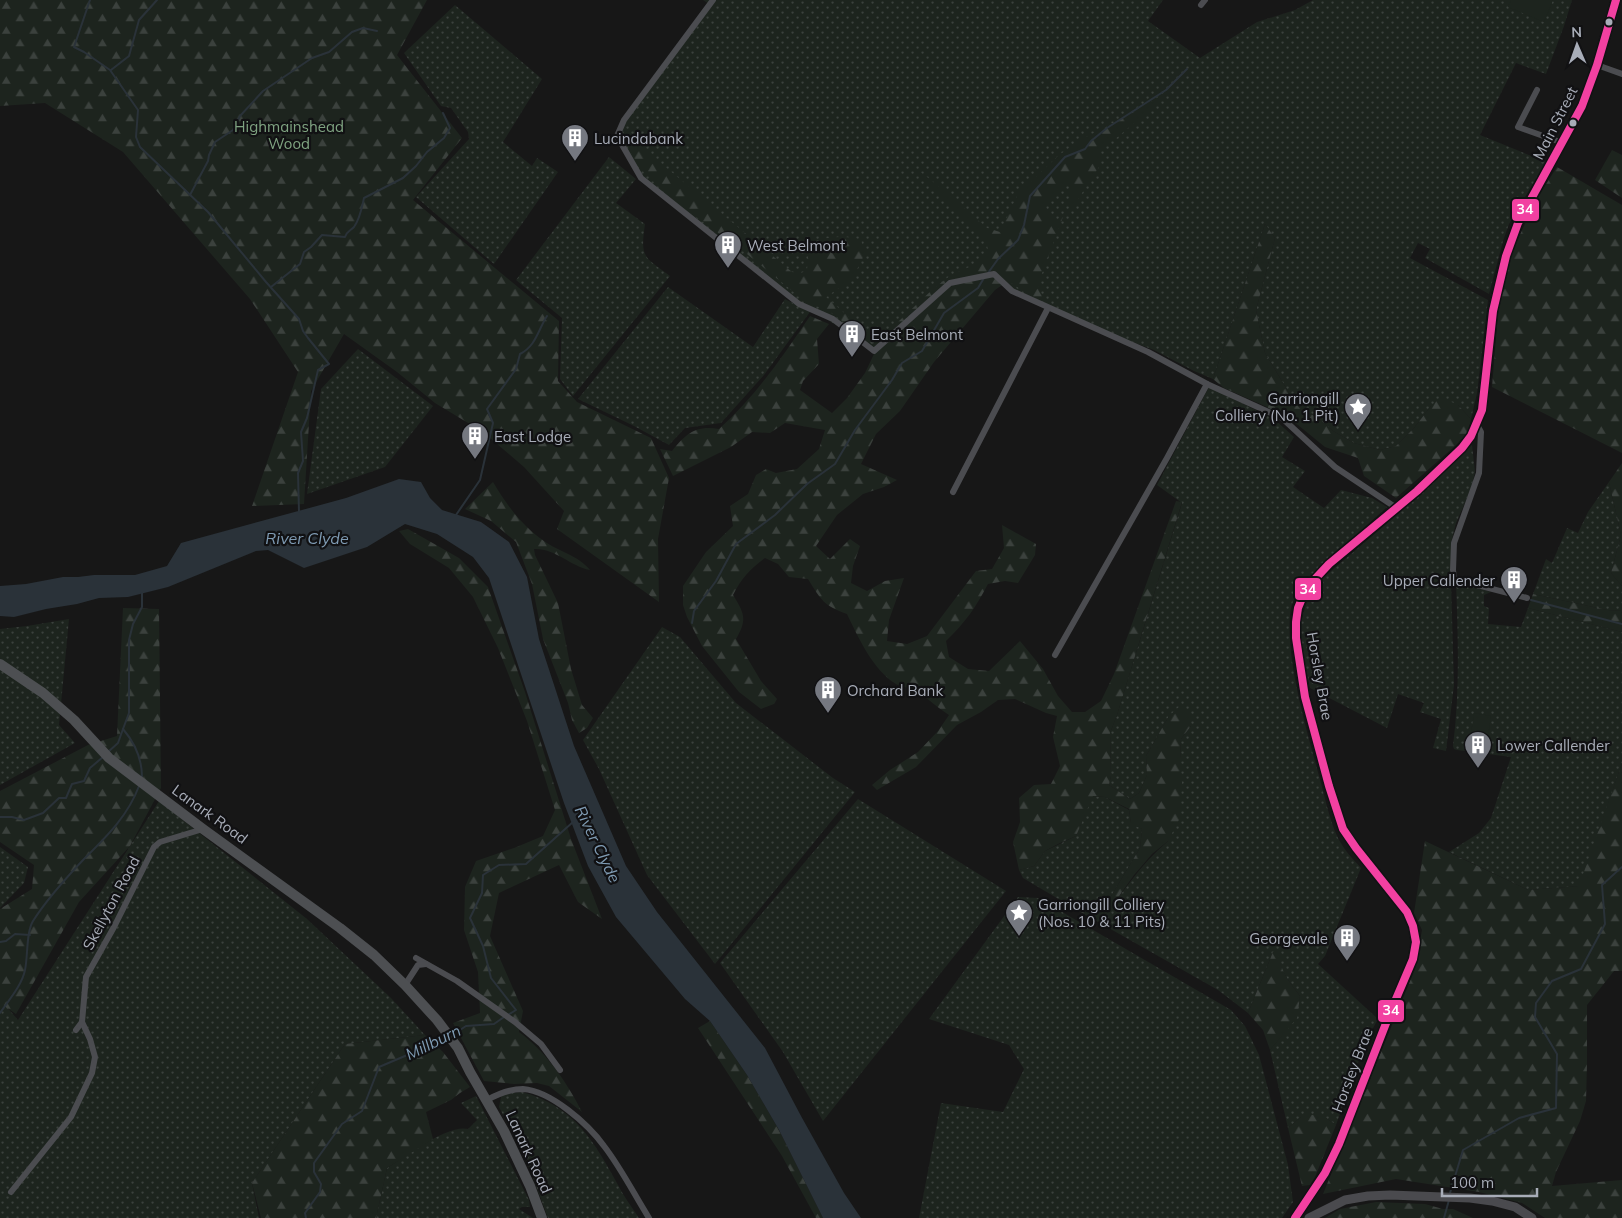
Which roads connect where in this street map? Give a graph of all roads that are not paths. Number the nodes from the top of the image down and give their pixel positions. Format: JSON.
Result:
{"nodes":[{"id":1,"x":713,"y":0,"type":"edge"},
{"id":2,"x":1616,"y":0,"type":"edge"},
{"id":3,"x":1597,"y":65,"type":"junction"},
{"id":4,"x":1622,"y":74,"type":"edge"},
{"id":5,"x":1537,"y":90,"type":"dead end"},
{"id":6,"x":1563,"y":143,"type":"junction"},
{"id":7,"x":1546,"y":172,"type":"joint"},
{"id":8,"x":1048,"y":308,"type":"junction"},
{"id":9,"x":1208,"y":384,"type":"junction"},
{"id":10,"x":1477,"y":425,"type":"junction"},
{"id":11,"x":953,"y":492,"type":"dead end"},
{"id":12,"x":1395,"y":507,"type":"junction"},
{"id":13,"x":1527,"y":598,"type":"dead end"},
{"id":14,"x":1055,"y":655,"type":"dead end"},
{"id":15,"x":0,"y":664,"type":"edge"},
{"id":16,"x":203,"y":829,"type":"junction"},
{"id":17,"x":416,"y":958,"type":"dead end"},
{"id":18,"x":426,"y":964,"type":"junction"},
{"id":19,"x":405,"y":985,"type":"junction"},
{"id":20,"x":82,"y":1022,"type":"junction"},
{"id":21,"x":76,"y":1030,"type":"dead end"},
{"id":22,"x":560,"y":1070,"type":"dead end"},
{"id":23,"x":487,"y":1100,"type":"junction"},
{"id":24,"x":11,"y":1192,"type":"dead end"},
{"id":25,"x":542,"y":1218,"type":"edge"},
{"id":26,"x":649,"y":1218,"type":"edge"},
{"id":27,"x":1295,"y":1218,"type":"edge"},
{"id":28,"x":1308,"y":1218,"type":"edge"},
{"id":29,"x":1532,"y":1218,"type":"edge"}],
"edges":[{"from":1,"to":8,"type":"street"},
{"from":2,"to":3,"type":"main road","name":"Main Street"},
{"from":3,"to":4,"type":"street"},
{"from":3,"to":6,"type":"main road","name":"Main Street"},
{"from":5,"to":6,"type":"street"},
{"from":6,"to":7,"type":"main road","name":"Main Street"},
{"from":7,"to":10,"type":"main road","name":"Horsley Brae"},
{"from":8,"to":9,"type":"street"},
{"from":8,"to":11,"type":"street"},
{"from":9,"to":12,"type":"street"},
{"from":9,"to":14,"type":"street"},
{"from":10,"to":12,"type":"main road","name":"Horsley Brae"},
{"from":10,"to":13,"type":"street"},
{"from":12,"to":27,"type":"main road","name":"Horsley Brae"},
{"from":15,"to":16,"type":"main road","name":"Lanark Road"},
{"from":16,"to":19,"type":"main road","name":"Lanark Road"},
{"from":16,"to":20,"type":"street","name":"Skellyton Road"},
{"from":17,"to":18,"type":"street"},
{"from":18,"to":19,"type":"street"},
{"from":18,"to":22,"type":"street"},
{"from":19,"to":23,"type":"main road","name":"Lanark Road"},
{"from":20,"to":21,"type":"street"},
{"from":20,"to":24,"type":"street"},
{"from":23,"to":25,"type":"main road","name":"Lanark Road"},
{"from":23,"to":26,"type":"street","name":"Lanark Road"},
{"from":28,"to":29,"type":"main road"}]}
